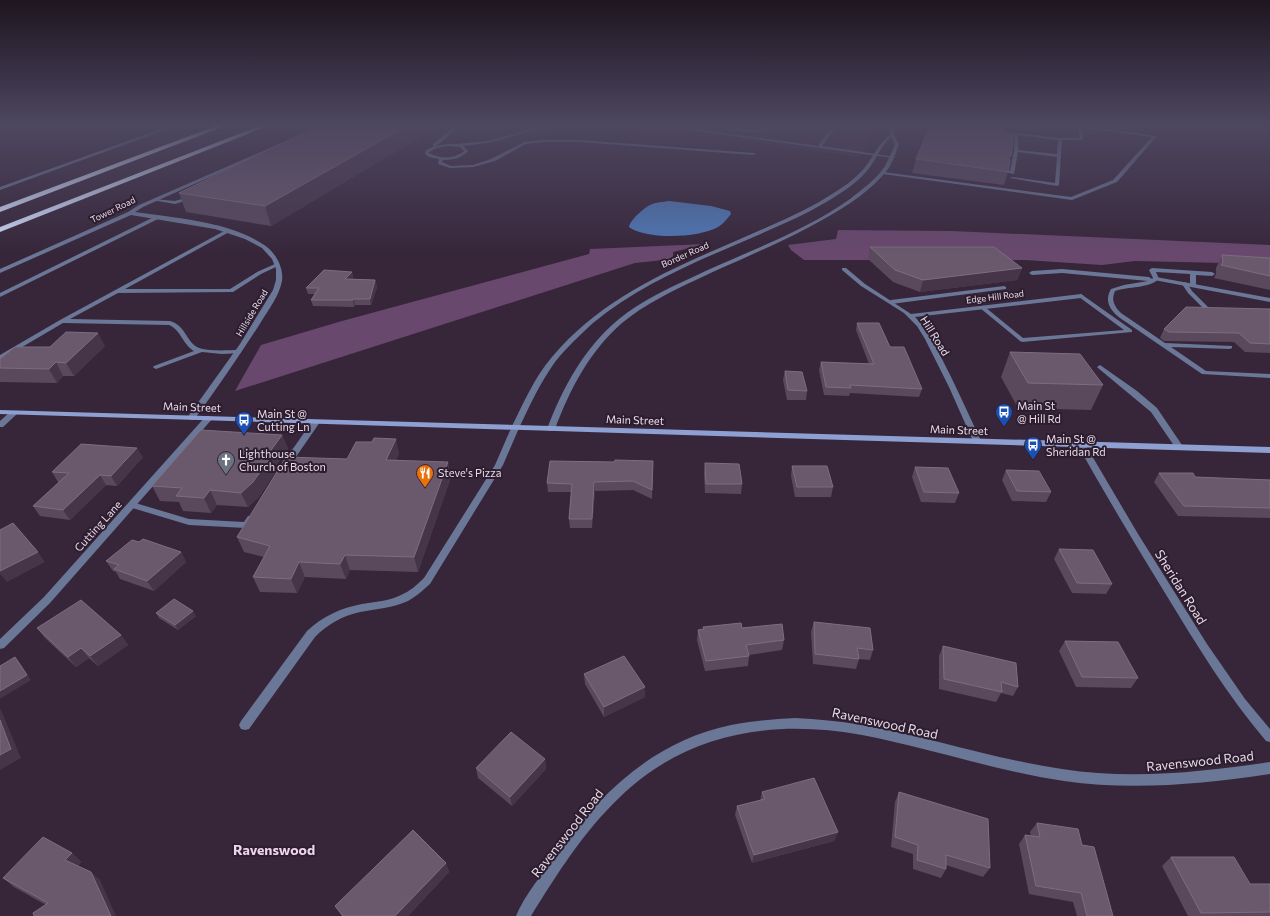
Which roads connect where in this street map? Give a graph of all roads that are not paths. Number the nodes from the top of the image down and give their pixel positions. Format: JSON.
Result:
{"nodes":[{"id":1,"x":56,"y":169,"type":"edge"},
{"id":2,"x":109,"y":169,"type":"edge"},
{"id":3,"x":156,"y":169,"type":"edge"},
{"id":4,"x":226,"y":169,"type":"edge"},
{"id":5,"x":865,"y":169,"type":"edge"},
{"id":6,"x":886,"y":169,"type":"edge"},
{"id":7,"x":1013,"y":169,"type":"edge"},
{"id":8,"x":1058,"y":169,"type":"edge"},
{"id":9,"x":1126,"y":169,"type":"edge"},
{"id":10,"x":1006,"y":172,"type":"edge"},
{"id":11,"x":883,"y":173,"type":"junction"},
{"id":12,"x":1012,"y":178,"type":"edge"},
{"id":13,"x":0,"y":189,"type":"edge"},
{"id":14,"x":196,"y":196,"type":"edge"},
{"id":15,"x":154,"y":200,"type":"junction"},
{"id":16,"x":0,"y":210,"type":"edge"},
{"id":17,"x":130,"y":213,"type":"junction"},
{"id":18,"x":156,"y":218,"type":"junction"},
{"id":19,"x":0,"y":230,"type":"edge"},
{"id":20,"x":228,"y":231,"type":"junction"},
{"id":21,"x":277,"y":265,"type":"junction"},
{"id":22,"x":844,"y":269,"type":"dead end"},
{"id":23,"x":0,"y":271,"type":"edge"},
{"id":24,"x":1032,"y":273,"type":"dead end"},
{"id":25,"x":1193,"y":273,"type":"junction"},
{"id":26,"x":1212,"y":274,"type":"dead end"},
{"id":27,"x":1156,"y":279,"type":"junction"},
{"id":28,"x":1185,"y":284,"type":"junction"},
{"id":29,"x":1193,"y":285,"type":"junction"},
{"id":30,"x":1004,"y":288,"type":"edge"},
{"id":31,"x":116,"y":291,"type":"junction"},
{"id":32,"x":0,"y":295,"type":"edge"},
{"id":33,"x":1270,"y":300,"type":"edge"},
{"id":34,"x":891,"y":302,"type":"junction"},
{"id":35,"x":983,"y":308,"type":"junction"},
{"id":36,"x":1212,"y":314,"type":"edge"},
{"id":37,"x":910,"y":316,"type":"junction"},
{"id":38,"x":62,"y":321,"type":"junction"},
{"id":39,"x":1164,"y":345,"type":"junction"},
{"id":40,"x":1230,"y":347,"type":"dead end"},
{"id":41,"x":202,"y":350,"type":"junction"},
{"id":42,"x":239,"y":352,"type":"junction"},
{"id":43,"x":0,"y":358,"type":"edge"},
{"id":44,"x":156,"y":367,"type":"dead end"},
{"id":45,"x":1100,"y":367,"type":"dead end"},
{"id":46,"x":1270,"y":376,"type":"edge"},
{"id":47,"x":0,"y":412,"type":"edge"},
{"id":48,"x":14,"y":413,"type":"junction"},
{"id":49,"x":190,"y":418,"type":"junction"},
{"id":50,"x":209,"y":418,"type":"junction"},
{"id":51,"x":316,"y":422,"type":"junction"},
{"id":52,"x":0,"y":425,"type":"edge"},
{"id":53,"x":515,"y":428,"type":"junction"},
{"id":54,"x":552,"y":429,"type":"junction"},
{"id":55,"x":977,"y":441,"type":"junction"},
{"id":56,"x":1081,"y":444,"type":"junction"},
{"id":57,"x":1180,"y":448,"type":"junction"},
{"id":58,"x":1270,"y":450,"type":"edge"},
{"id":59,"x":284,"y":470,"type":"edge"},
{"id":60,"x":132,"y":505,"type":"junction"},
{"id":61,"x":254,"y":513,"type":"edge"},
{"id":62,"x":0,"y":645,"type":"edge"},
{"id":63,"x":245,"y":725,"type":"dead end"},
{"id":64,"x":1270,"y":737,"type":"edge"},
{"id":65,"x":1270,"y":768,"type":"edge"},
{"id":66,"x":523,"y":916,"type":"edge"}],
"edges":[{"from":1,"to":13,"type":"street"},
{"from":2,"to":16,"type":"highway"},
{"from":3,"to":19,"type":"highway"},
{"from":4,"to":15,"type":"street","name":"Tower Road"},
{"from":5,"to":53,"type":"street","name":"Border Road"},
{"from":6,"to":11,"type":"street"},
{"from":7,"to":10,"type":"street"},
{"from":8,"to":12,"type":"street"},
{"from":9,"to":11,"type":"street"},
{"from":11,"to":54,"type":"street"},
{"from":14,"to":15,"type":"street"},
{"from":15,"to":17,"type":"street","name":"Tower Road"},
{"from":17,"to":18,"type":"street"},
{"from":17,"to":23,"type":"street","name":"Tower Road"},
{"from":18,"to":20,"type":"street"},
{"from":18,"to":32,"type":"street"},
{"from":20,"to":21,"type":"street"},
{"from":20,"to":31,"type":"street"},
{"from":21,"to":31,"type":"street"},
{"from":21,"to":42,"type":"street","name":"Hillside Road"},
{"from":22,"to":34,"type":"street","name":"Hill Road"},
{"from":24,"to":27,"type":"street"},
{"from":25,"to":26,"type":"street"},
{"from":25,"to":27,"type":"street"},
{"from":25,"to":29,"type":"street"},
{"from":27,"to":28,"type":"street"},
{"from":27,"to":39,"type":"street"},
{"from":28,"to":29,"type":"street"},
{"from":28,"to":36,"type":"street"},
{"from":29,"to":33,"type":"street"},
{"from":30,"to":34,"type":"street"},
{"from":31,"to":38,"type":"street"},
{"from":34,"to":37,"type":"street","name":"Hill Road"},
{"from":35,"to":35,"type":"street","name":"Edge Hill Road"},
{"from":35,"to":37,"type":"street","name":"Edge Hill Road"},
{"from":37,"to":55,"type":"street","name":"Hill Road"},
{"from":38,"to":41,"type":"street"},
{"from":38,"to":43,"type":"street"},
{"from":39,"to":40,"type":"street"},
{"from":39,"to":46,"type":"street"},
{"from":41,"to":42,"type":"street"},
{"from":41,"to":44,"type":"street"},
{"from":42,"to":49,"type":"street","name":"Hillside Road"},
{"from":45,"to":57,"type":"street"},
{"from":47,"to":48,"type":"main road","name":"Main Street"},
{"from":48,"to":49,"type":"main road","name":"Main Street"},
{"from":48,"to":52,"type":"street"},
{"from":49,"to":50,"type":"main road","name":"Main Street"},
{"from":50,"to":51,"type":"main road","name":"Main Street"},
{"from":50,"to":60,"type":"street","name":"Cutting Lane"},
{"from":51,"to":53,"type":"main road","name":"Main Street"},
{"from":51,"to":59,"type":"street"},
{"from":53,"to":54,"type":"main road","name":"Main Street"},
{"from":53,"to":63,"type":"street","name":"Border Road"},
{"from":54,"to":55,"type":"main road","name":"Main Street"},
{"from":55,"to":56,"type":"main road","name":"Main Street"},
{"from":56,"to":57,"type":"main road","name":"Main Street"},
{"from":56,"to":64,"type":"street","name":"Sheridan Road"},
{"from":57,"to":58,"type":"main road","name":"Main Street"},
{"from":60,"to":61,"type":"street"},
{"from":60,"to":62,"type":"street","name":"Cutting Lane"},
{"from":65,"to":66,"type":"street","name":"Ravenswood Road"}]}
